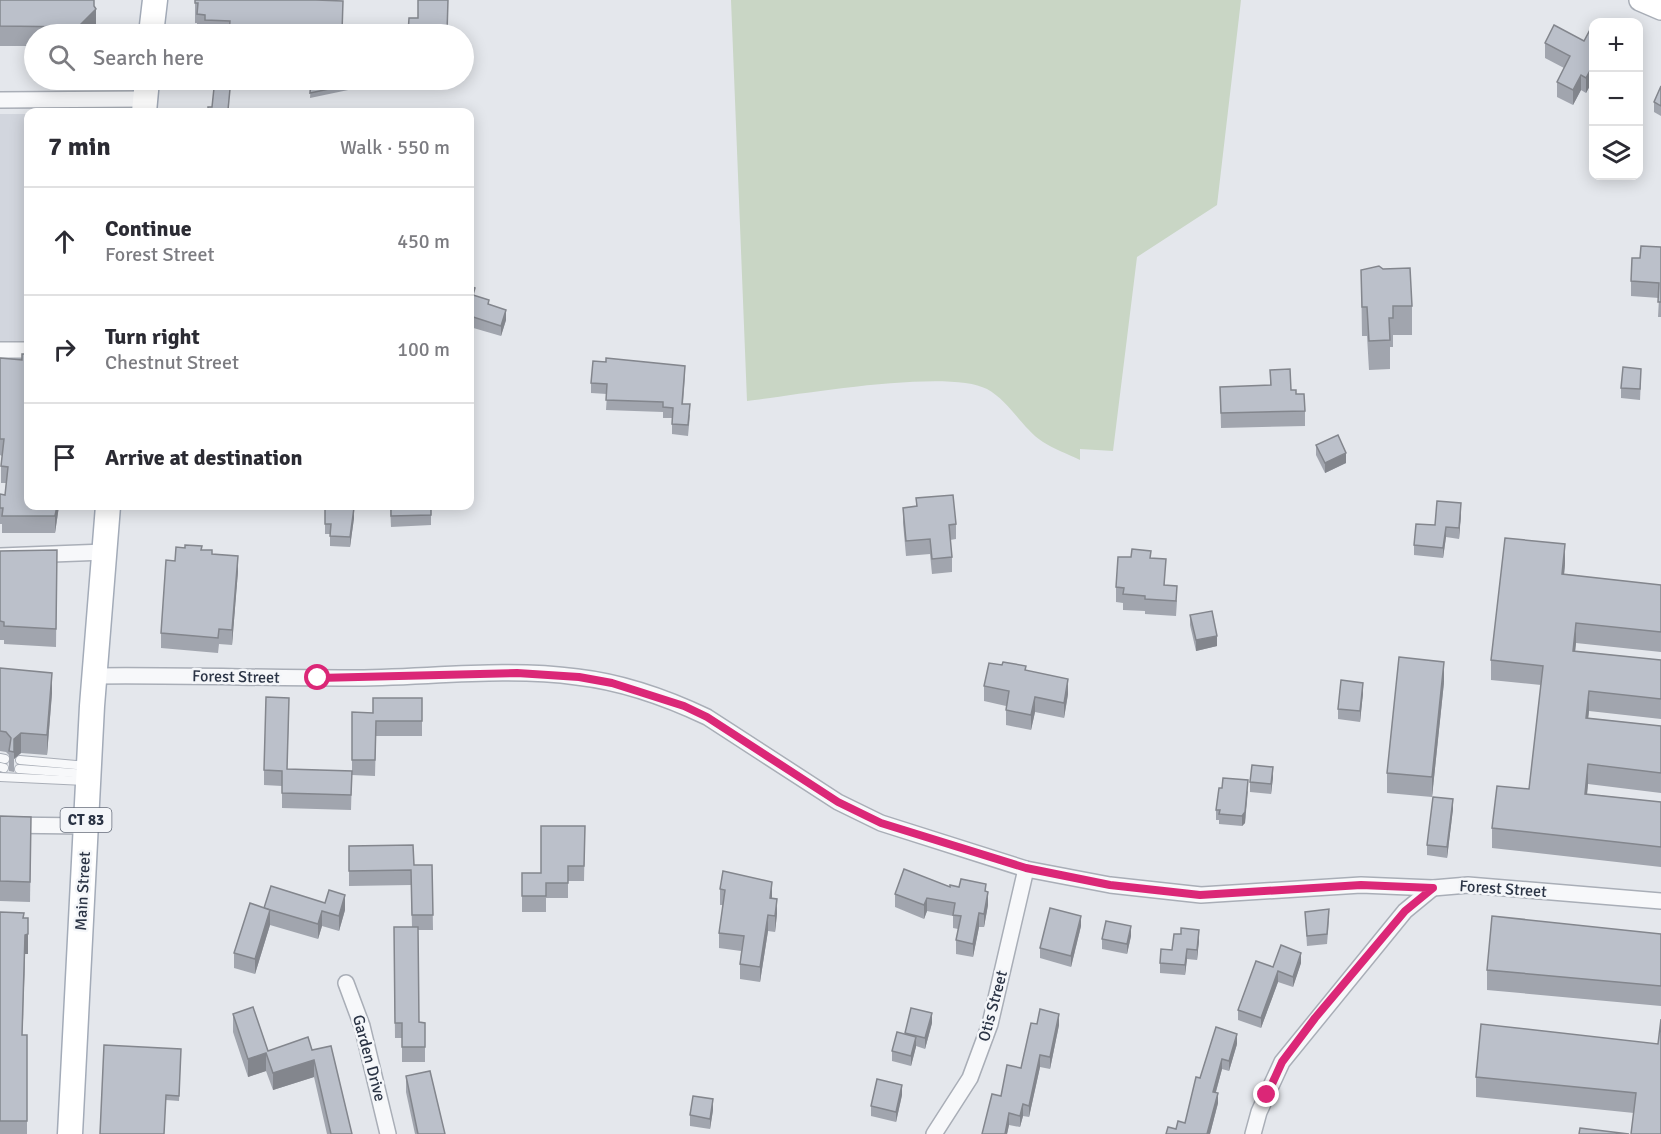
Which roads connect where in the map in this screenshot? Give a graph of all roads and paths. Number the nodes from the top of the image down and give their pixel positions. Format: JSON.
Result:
{"nodes":[{"id":1,"x":155,"y":0,"type":"edge"},
{"id":2,"x":1640,"y":0,"type":"edge"},
{"id":3,"x":1661,"y":9,"type":"edge"},
{"id":4,"x":152,"y":24,"type":"edge"},
{"id":5,"x":145,"y":97,"type":"edge"},
{"id":6,"x":0,"y":100,"type":"edge"},
{"id":7,"x":0,"y":350,"type":"edge"},
{"id":8,"x":24,"y":350,"type":"edge"},
{"id":9,"x":108,"y":510,"type":"edge"},
{"id":10,"x":105,"y":552,"type":"junction"},
{"id":11,"x":0,"y":556,"type":"edge"},
{"id":12,"x":94,"y":676,"type":"junction"},
{"id":13,"x":20,"y":764,"type":"dead end"},
{"id":14,"x":89,"y":774,"type":"junction"},
{"id":15,"x":0,"y":777,"type":"edge"},
{"id":16,"x":0,"y":825,"type":"edge"},
{"id":17,"x":86,"y":826,"type":"junction"},
{"id":18,"x":1026,"y":868,"type":"junction"},
{"id":19,"x":1433,"y":888,"type":"junction"},
{"id":20,"x":1661,"y":901,"type":"edge"},
{"id":21,"x":346,"y":983,"type":"dead end"},
{"id":22,"x":70,"y":1134,"type":"edge"},
{"id":23,"x":388,"y":1134,"type":"edge"},
{"id":24,"x":934,"y":1134,"type":"edge"},
{"id":25,"x":1253,"y":1134,"type":"edge"}],
"edges":[{"from":1,"to":4,"type":"main road"},
{"from":2,"to":3,"type":"main road"},
{"from":5,"to":6,"type":"street"},
{"from":7,"to":8,"type":"street"},
{"from":9,"to":10,"type":"main road","name":"Main Street","number":"CT 83"},
{"from":10,"to":11,"type":"street"},
{"from":10,"to":12,"type":"main road","name":"Main Street","number":"CT 83"},
{"from":12,"to":14,"type":"main road","name":"Main Street","number":"CT 83"},
{"from":12,"to":18,"type":"street","name":"Forest Street"},
{"from":13,"to":14,"type":"lane"},
{"from":14,"to":15,"type":"lane"},
{"from":14,"to":17,"type":"main road","name":"Main Street","number":"CT 83"},
{"from":16,"to":17,"type":"street"},
{"from":17,"to":22,"type":"main road","name":"Main Street","number":"CT 83"},
{"from":18,"to":19,"type":"street","name":"Forest Street"},
{"from":18,"to":24,"type":"street","name":"Otis Street"},
{"from":19,"to":20,"type":"street","name":"Forest Street"},
{"from":19,"to":25,"type":"street"},
{"from":21,"to":23,"type":"street","name":"Garden Drive"}]}
